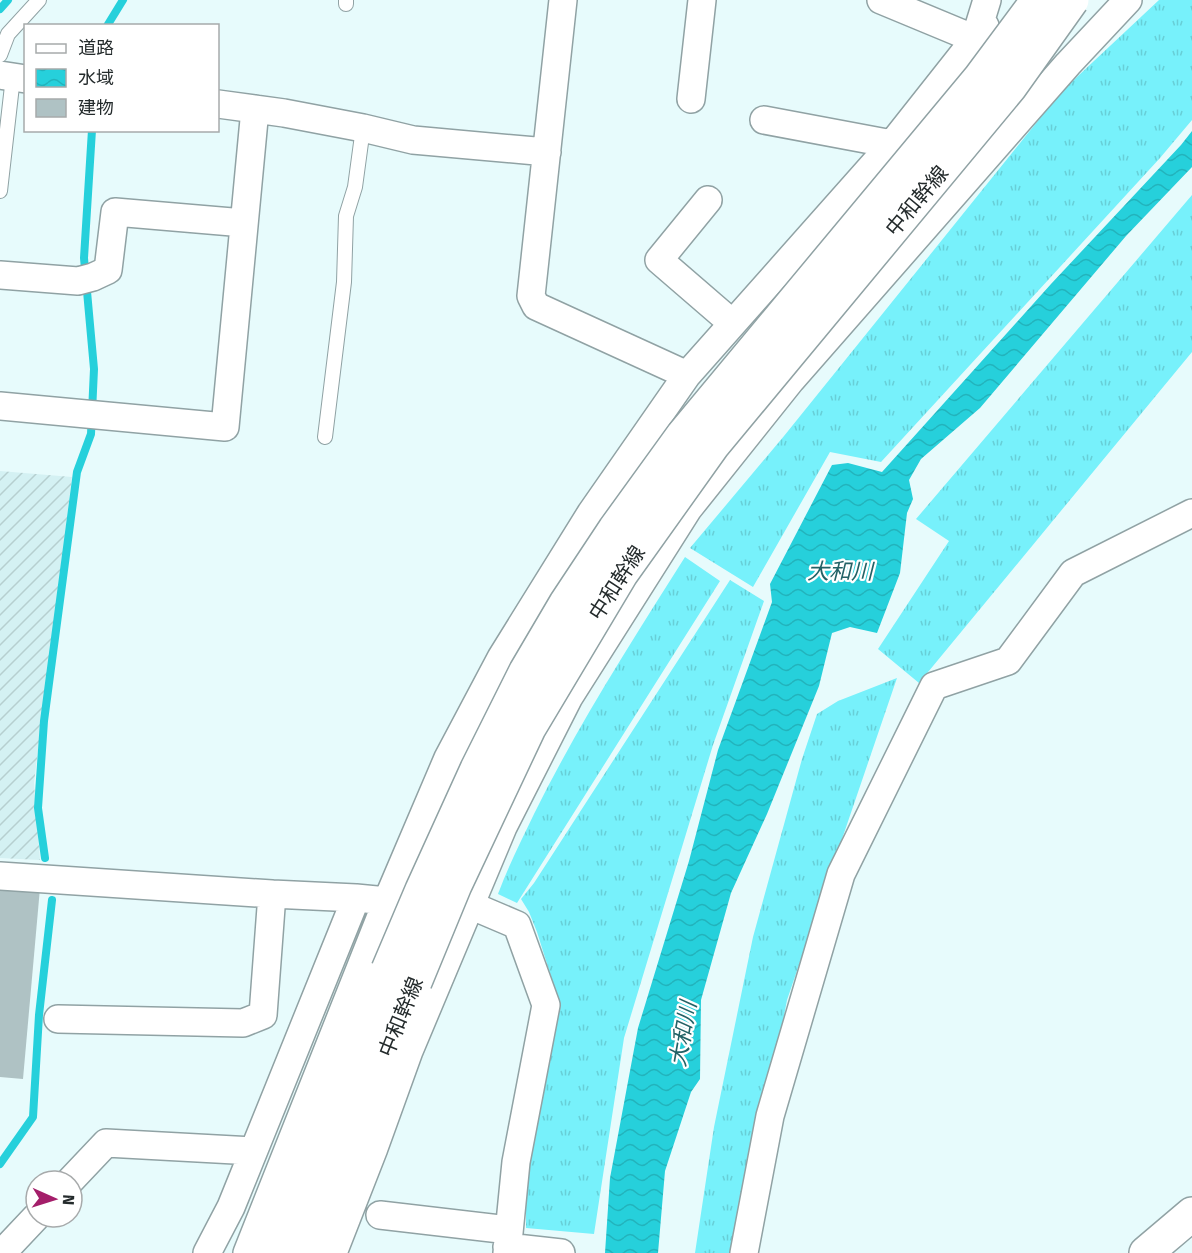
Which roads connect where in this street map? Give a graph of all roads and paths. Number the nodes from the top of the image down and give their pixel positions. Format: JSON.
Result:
{"nodes":[{"id":1,"x":39,"y":0,"type":"edge"},
{"id":2,"x":563,"y":0,"type":"edge"},
{"id":3,"x":702,"y":0,"type":"edge"},
{"id":4,"x":881,"y":0,"type":"edge"},
{"id":5,"x":987,"y":0,"type":"edge"},
{"id":6,"x":1004,"y":0,"type":"edge"},
{"id":7,"x":1038,"y":0,"type":"edge"},
{"id":8,"x":1072,"y":0,"type":"edge"},
{"id":9,"x":1109,"y":0,"type":"edge"},
{"id":10,"x":1128,"y":0,"type":"edge"},
{"id":11,"x":975,"y":39,"type":"junction"},
{"id":12,"x":1068,"y":64,"type":"junction"},
{"id":13,"x":10,"y":71,"type":"edge"},
{"id":14,"x":690,"y":99,"type":"dead end"},
{"id":15,"x":219,"y":104,"type":"edge"},
{"id":16,"x":255,"y":109,"type":"junction"},
{"id":17,"x":764,"y":120,"type":"dead end"},
{"id":18,"x":363,"y":128,"type":"junction"},
{"id":19,"x":892,"y":144,"type":"junction"},
{"id":20,"x":547,"y":152,"type":"junction"},
{"id":21,"x":0,"y":191,"type":"edge"},
{"id":22,"x":708,"y":200,"type":"dead end"},
{"id":23,"x":244,"y":223,"type":"junction"},
{"id":24,"x":0,"y":275,"type":"edge"},
{"id":25,"x":732,"y":323,"type":"junction"},
{"id":26,"x":687,"y":375,"type":"junction"},
{"id":27,"x":0,"y":406,"type":"edge"},
{"id":28,"x":325,"y":437,"type":"dead end"},
{"id":29,"x":1192,"y":513,"type":"edge"},
{"id":30,"x":0,"y":876,"type":"edge"},
{"id":31,"x":272,"y":894,"type":"junction"},
{"id":32,"x":356,"y":898,"type":"junction"},
{"id":33,"x":387,"y":901,"type":"junction"},
{"id":34,"x":471,"y":905,"type":"junction"},
{"id":35,"x":402,"y":976,"type":"junction"},
{"id":36,"x":58,"y":1019,"type":"dead end"},
{"id":37,"x":253,"y":1151,"type":"junction"},
{"id":38,"x":81,"y":1169,"type":"edge"},
{"id":39,"x":1192,"y":1214,"type":"edge"},
{"id":40,"x":380,"y":1215,"type":"dead end"},
{"id":41,"x":25,"y":1229,"type":"edge"},
{"id":42,"x":508,"y":1243,"type":"edge"},
{"id":43,"x":2,"y":1253,"type":"edge"},
{"id":44,"x":207,"y":1253,"type":"edge"},
{"id":45,"x":247,"y":1253,"type":"edge"},
{"id":46,"x":274,"y":1253,"type":"edge"},
{"id":47,"x":306,"y":1253,"type":"edge"},
{"id":48,"x":333,"y":1253,"type":"edge"},
{"id":49,"x":561,"y":1253,"type":"edge"},
{"id":50,"x":744,"y":1253,"type":"edge"},
{"id":51,"x":1146,"y":1253,"type":"edge"}],
"edges":[{"from":1,"to":13,"type":"lane"},
{"from":2,"to":20,"type":"street"},
{"from":3,"to":14,"type":"street"},
{"from":4,"to":11,"type":"street"},
{"from":5,"to":11,"type":"street"},
{"from":6,"to":11,"type":"street"},
{"from":7,"to":35,"type":"main road","name":"中和幹線","bridge":true},
{"from":8,"to":35,"type":"main road","name":"中和幹線","bridge":true},
{"from":9,"to":12,"type":"street"},
{"from":10,"to":12,"type":"street"},
{"from":11,"to":19,"type":"street"},
{"from":12,"to":34,"type":"street"},
{"from":13,"to":21,"type":"lane"},
{"from":15,"to":16,"type":"street"},
{"from":16,"to":18,"type":"street"},
{"from":16,"to":23,"type":"street"},
{"from":17,"to":19,"type":"street"},
{"from":18,"to":20,"type":"street"},
{"from":18,"to":28,"type":"lane"},
{"from":19,"to":25,"type":"street"},
{"from":20,"to":26,"type":"street"},
{"from":22,"to":25,"type":"street"},
{"from":23,"to":24,"type":"street"},
{"from":23,"to":27,"type":"street"},
{"from":25,"to":26,"type":"street"},
{"from":26,"to":33,"type":"street"},
{"from":29,"to":50,"type":"street"},
{"from":30,"to":31,"type":"street"},
{"from":31,"to":32,"type":"street"},
{"from":31,"to":36,"type":"street"},
{"from":32,"to":33,"type":"street"},
{"from":32,"to":37,"type":"street"},
{"from":33,"to":45,"type":"street"},
{"from":34,"to":42,"type":"street"},
{"from":34,"to":48,"type":"street"},
{"from":35,"to":46,"type":"main road","name":"中和幹線"},
{"from":35,"to":47,"type":"main road","name":"中和幹線"},
{"from":37,"to":38,"type":"street"},
{"from":37,"to":44,"type":"street"},
{"from":39,"to":51,"type":"main road"},
{"from":40,"to":42,"type":"street"},
{"from":41,"to":43,"type":"street"},
{"from":42,"to":49,"type":"street"}]}
